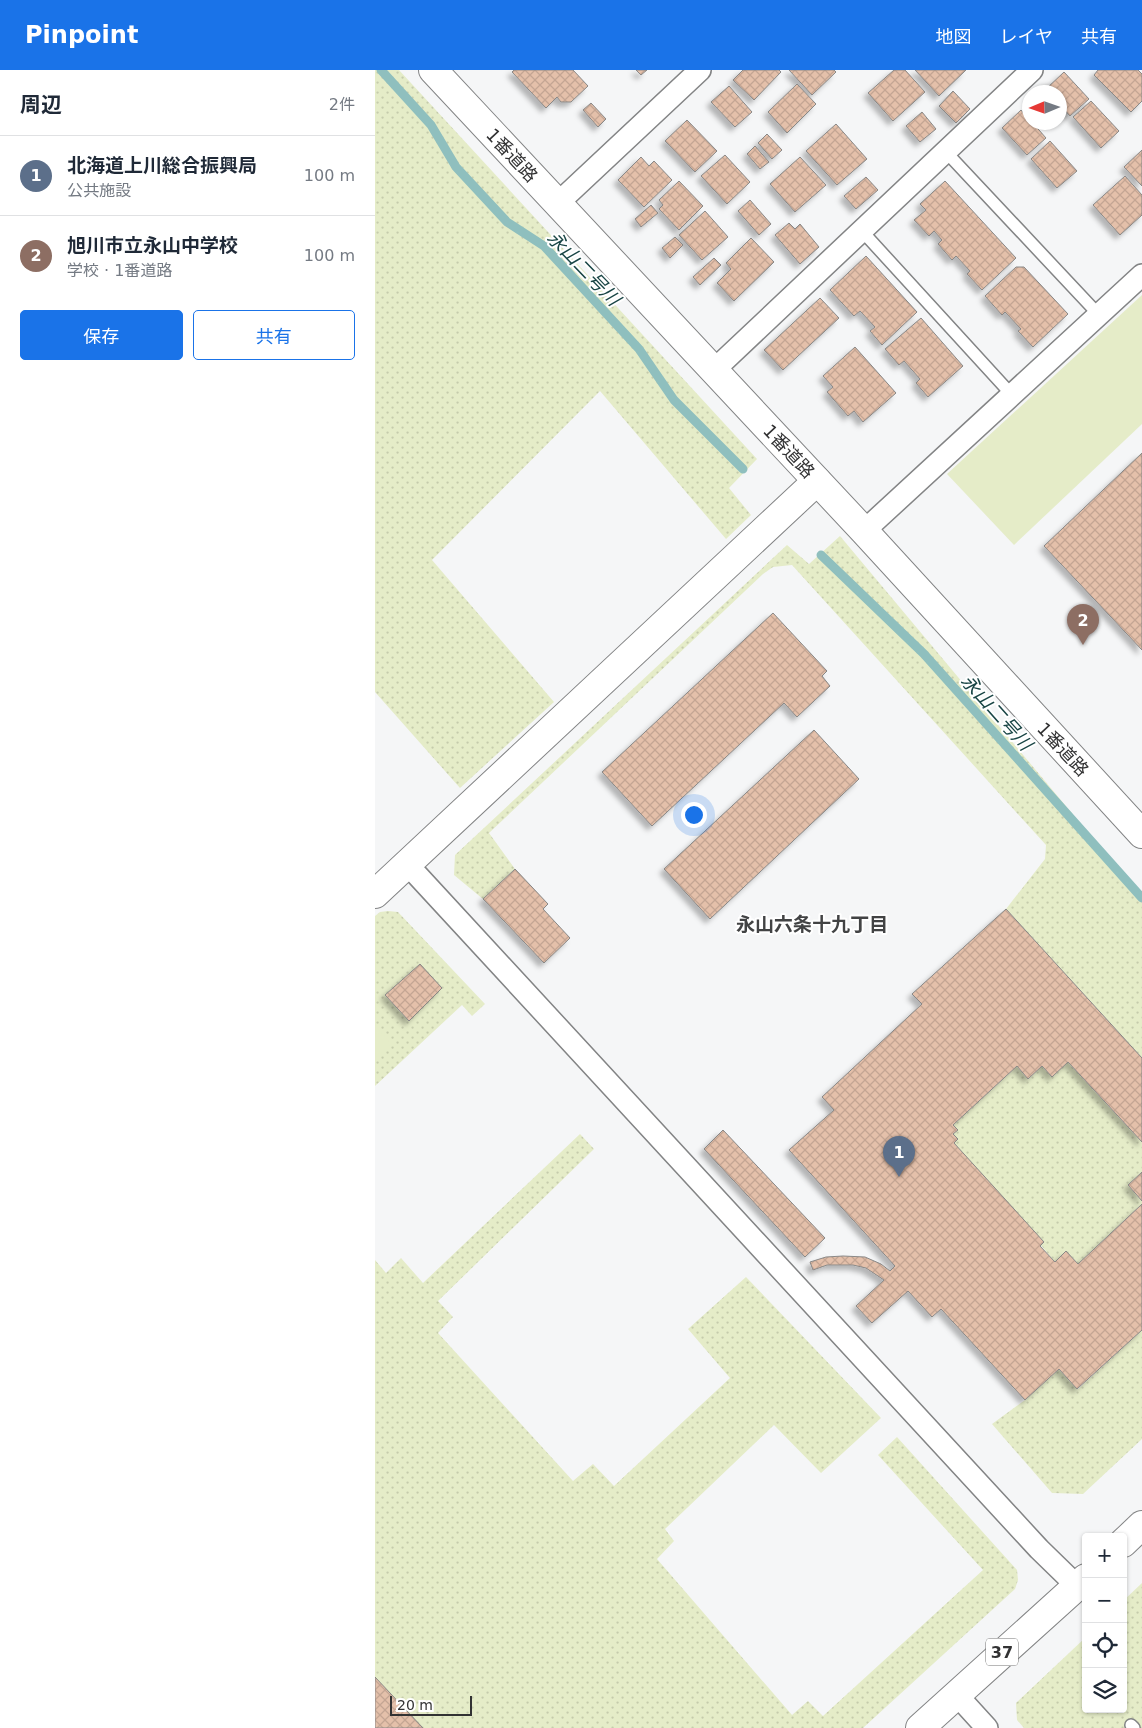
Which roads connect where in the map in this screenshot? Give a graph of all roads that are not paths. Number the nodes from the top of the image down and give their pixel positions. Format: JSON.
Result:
{"nodes":[{"id":1,"x":433,"y":70,"type":"edge"},
{"id":2,"x":700,"y":70,"type":"edge"},
{"id":3,"x":1033,"y":70,"type":"edge"},
{"id":4,"x":946,"y":152,"type":"junction"},
{"id":5,"x":557,"y":204,"type":"junction"},
{"id":6,"x":862,"y":231,"type":"junction"},
{"id":7,"x":1142,"y":275,"type":"edge"},
{"id":8,"x":1099,"y":315,"type":"junction"},
{"id":9,"x":713,"y":371,"type":"junction"},
{"id":10,"x":1012,"y":395,"type":"junction"},
{"id":11,"x":817,"y":481,"type":"junction"},
{"id":12,"x":863,"y":531,"type":"junction"},
{"id":13,"x":1142,"y":834,"type":"edge"},
{"id":14,"x":407,"y":864,"type":"junction"},
{"id":15,"x":375,"y":894,"type":"edge"},
{"id":16,"x":1142,"y":1525,"type":"edge"},
{"id":17,"x":1127,"y":1539,"type":"edge"},
{"id":18,"x":1081,"y":1582,"type":"edge"},
{"id":19,"x":956,"y":1694,"type":"junction"},
{"id":20,"x":920,"y":1728,"type":"edge"},
{"id":21,"x":987,"y":1728,"type":"edge"}],
"edges":[{"from":1,"to":5,"type":"street","name":"1番道路"},
{"from":2,"to":5,"type":"street"},
{"from":3,"to":4,"type":"street"},
{"from":4,"to":6,"type":"street"},
{"from":4,"to":8,"type":"lane"},
{"from":5,"to":9,"type":"street","name":"1番道路"},
{"from":6,"to":9,"type":"street"},
{"from":6,"to":10,"type":"lane"},
{"from":7,"to":8,"type":"street"},
{"from":8,"to":10,"type":"street"},
{"from":9,"to":11,"type":"street","name":"1番道路"},
{"from":10,"to":12,"type":"street"},
{"from":11,"to":12,"type":"street","name":"1番道路"},
{"from":11,"to":14,"type":"street"},
{"from":12,"to":13,"type":"street","name":"1番道路"},
{"from":14,"to":15,"type":"street"},
{"from":14,"to":18,"type":"street"},
{"from":16,"to":17,"type":"street"},
{"from":18,"to":19,"type":"street","number":"37"},
{"from":19,"to":20,"type":"street","number":"37"},
{"from":19,"to":21,"type":"street"}]}
